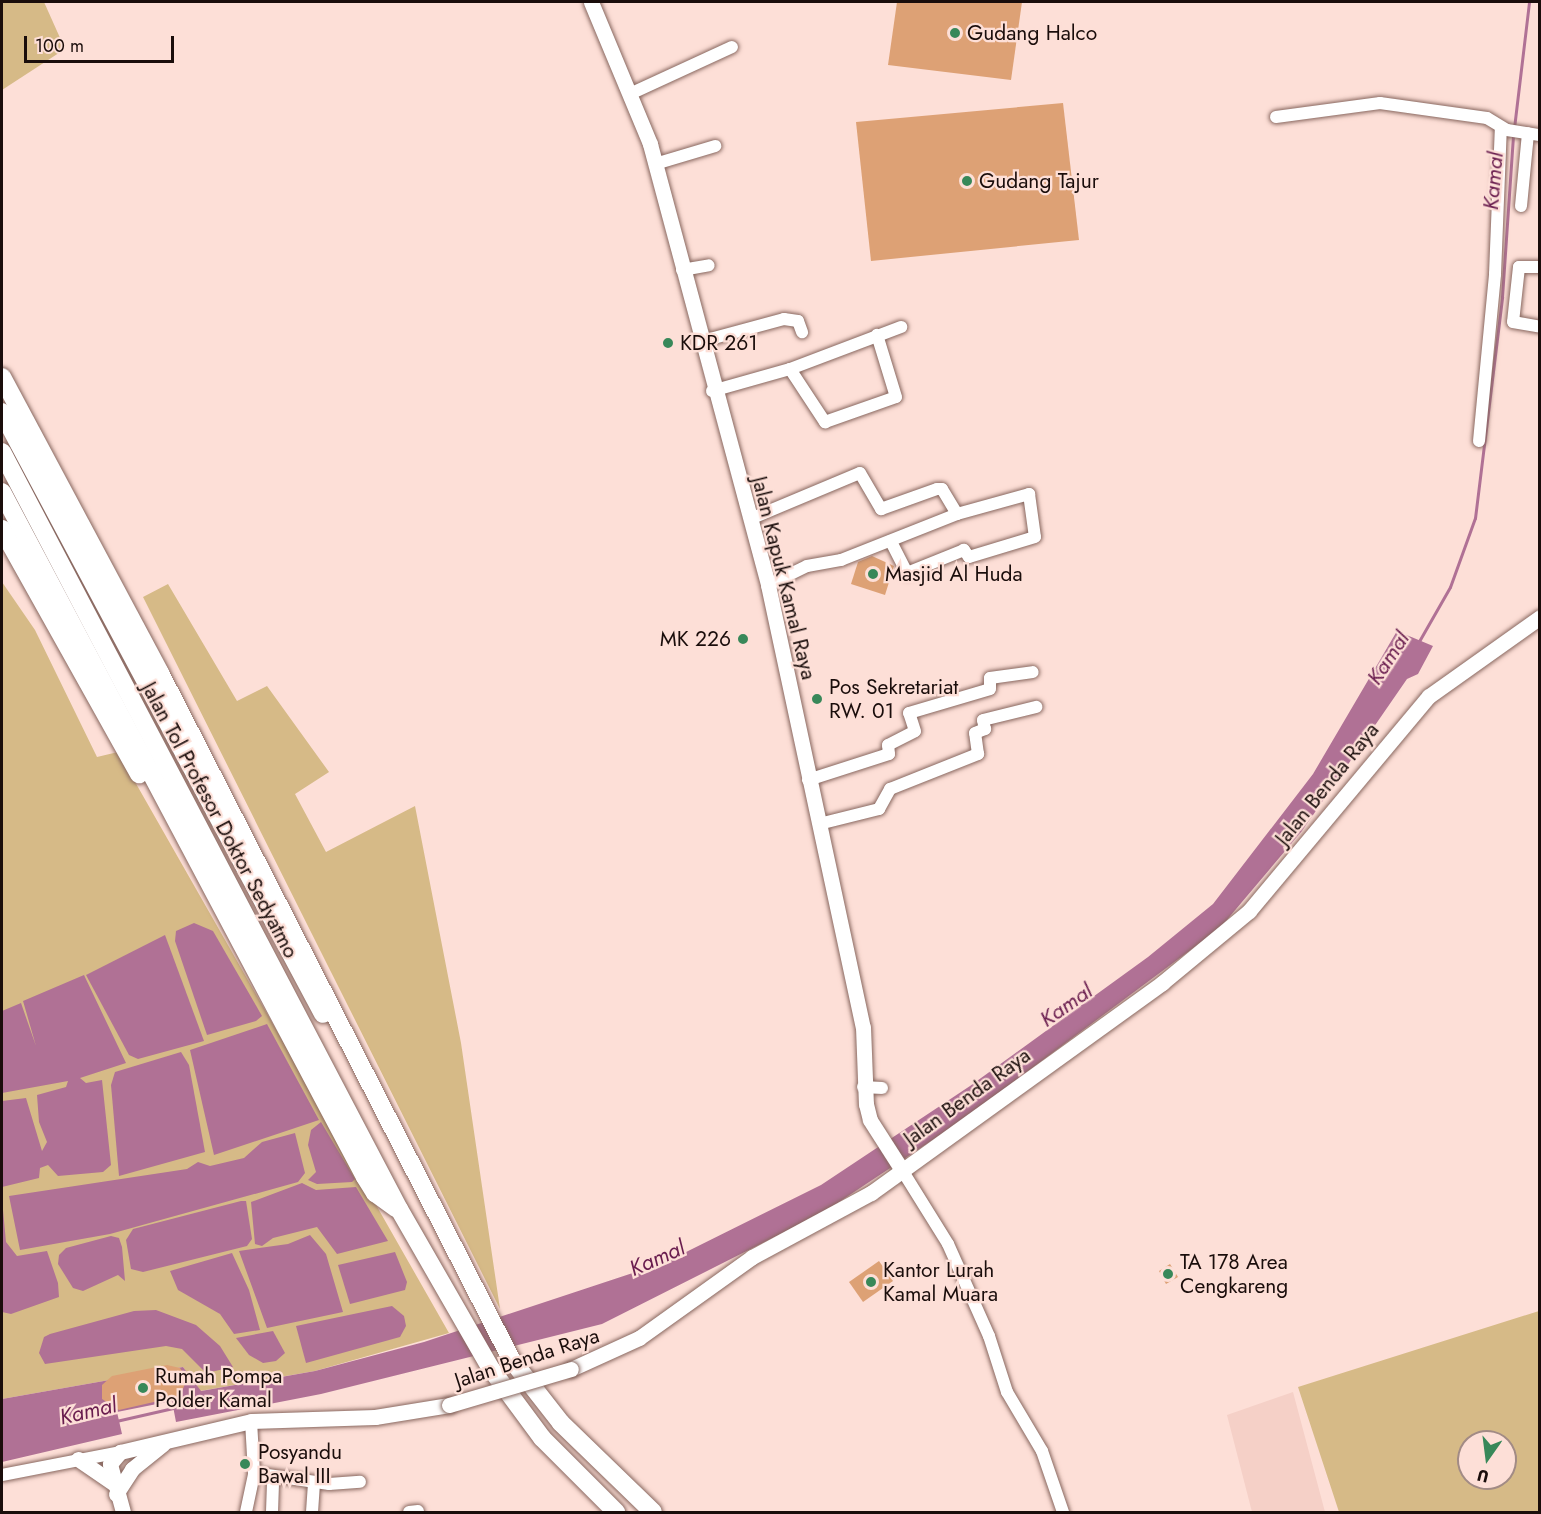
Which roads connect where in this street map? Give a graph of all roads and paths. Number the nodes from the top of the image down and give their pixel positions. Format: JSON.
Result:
{"nodes":[{"id":1,"x":591,"y":2,"type":"edge"},
{"id":2,"x":732,"y":47,"type":"dead end"},
{"id":3,"x":632,"y":93,"type":"junction"},
{"id":4,"x":1276,"y":117,"type":"dead end"},
{"id":5,"x":1504,"y":129,"type":"junction"},
{"id":6,"x":1529,"y":133,"type":"edge"},
{"id":7,"x":716,"y":146,"type":"dead end"},
{"id":8,"x":655,"y":164,"type":"junction"},
{"id":9,"x":1521,"y":206,"type":"dead end"},
{"id":10,"x":709,"y":265,"type":"dead end"},
{"id":11,"x":1539,"y":267,"type":"edge"},
{"id":12,"x":682,"y":270,"type":"junction"},
{"id":13,"x":901,"y":327,"type":"dead end"},
{"id":14,"x":1539,"y":327,"type":"edge"},
{"id":15,"x":802,"y":332,"type":"dead end"},
{"id":16,"x":877,"y":335,"type":"junction"},
{"id":17,"x":699,"y":342,"type":"junction"},
{"id":18,"x":790,"y":369,"type":"junction"},
{"id":19,"x":2,"y":377,"type":"edge"},
{"id":20,"x":712,"y":391,"type":"junction"},
{"id":21,"x":2,"y":412,"type":"edge"},
{"id":22,"x":1479,"y":441,"type":"dead end"},
{"id":23,"x":2,"y":452,"type":"edge"},
{"id":24,"x":2,"y":492,"type":"edge"},
{"id":25,"x":957,"y":514,"type":"junction"},
{"id":26,"x":750,"y":519,"type":"junction"},
{"id":27,"x":2,"y":529,"type":"edge"},
{"id":28,"x":891,"y":541,"type":"junction"},
{"id":29,"x":768,"y":585,"type":"junction"},
{"id":30,"x":1539,"y":617,"type":"edge"},
{"id":31,"x":1033,"y":672,"type":"dead end"},
{"id":32,"x":1036,"y":707,"type":"dead end"},
{"id":33,"x":808,"y":780,"type":"junction"},
{"id":34,"x":819,"y":824,"type":"junction"},
{"id":35,"x":203,"y":871,"type":"junction"},
{"id":36,"x":863,"y":1087,"type":"junction"},
{"id":37,"x":882,"y":1088,"type":"dead end"},
{"id":38,"x":385,"y":1118,"type":"junction"},
{"id":39,"x":900,"y":1166,"type":"junction"},
{"id":40,"x":399,"y":1209,"type":"junction"},
{"id":41,"x":251,"y":1421,"type":"junction"},
{"id":42,"x":168,"y":1441,"type":"junction"},
{"id":43,"x":120,"y":1452,"type":"junction"},
{"id":44,"x":78,"y":1459,"type":"junction"},
{"id":45,"x":254,"y":1468,"type":"junction"},
{"id":46,"x":2,"y":1475,"type":"edge"},
{"id":47,"x":273,"y":1477,"type":"junction"},
{"id":48,"x":314,"y":1482,"type":"junction"},
{"id":49,"x":360,"y":1482,"type":"dead end"},
{"id":50,"x":114,"y":1489,"type":"junction"},
{"id":51,"x":123,"y":1512,"type":"edge"},
{"id":52,"x":246,"y":1512,"type":"edge"},
{"id":53,"x":273,"y":1512,"type":"edge"},
{"id":54,"x":312,"y":1512,"type":"edge"},
{"id":55,"x":616,"y":1512,"type":"edge"},
{"id":56,"x":653,"y":1512,"type":"edge"},
{"id":57,"x":1063,"y":1512,"type":"edge"}],
"edges":[{"from":1,"to":3,"type":"main road","name":"Jalan Kapuk Kamal Raya"},
{"from":2,"to":3,"type":"street"},
{"from":3,"to":8,"type":"main road","name":"Jalan Kapuk Kamal Raya"},
{"from":4,"to":5,"type":"street"},
{"from":5,"to":6,"type":"street"},
{"from":5,"to":22,"type":"street"},
{"from":6,"to":9,"type":"street"},
{"from":7,"to":8,"type":"street"},
{"from":8,"to":12,"type":"main road","name":"Jalan Kapuk Kamal Raya"},
{"from":10,"to":12,"type":"street"},
{"from":11,"to":14,"type":"street"},
{"from":12,"to":17,"type":"main road","name":"Jalan Kapuk Kamal Raya"},
{"from":13,"to":16,"type":"street"},
{"from":15,"to":17,"type":"street"},
{"from":16,"to":18,"type":"street"},
{"from":16,"to":18,"type":"street"},
{"from":17,"to":20,"type":"main road","name":"Jalan Kapuk Kamal Raya"},
{"from":18,"to":20,"type":"street"},
{"from":19,"to":38,"type":"highway","name":"Jalan Tol Profesor Doktor Sedyatmo"},
{"from":20,"to":26,"type":"main road","name":"Jalan Kapuk Kamal Raya"},
{"from":21,"to":38,"type":"highway","name":"Jalan Tol Profesor Doktor Sedyatmo"},
{"from":23,"to":40,"type":"highway","name":"Jalan Tol Profesor Doktor Sedyatmo"},
{"from":24,"to":35,"type":"highway","name":"Jalan Tol Profesor Doktor Sedyatmo"},
{"from":25,"to":26,"type":"street"},
{"from":25,"to":28,"type":"street"},
{"from":25,"to":28,"type":"street"},
{"from":26,"to":29,"type":"main road","name":"Jalan Kapuk Kamal Raya"},
{"from":27,"to":35,"type":"highway"},
{"from":28,"to":29,"type":"street"},
{"from":29,"to":33,"type":"main road","name":"Jalan Kapuk Kamal Raya"},
{"from":30,"to":39,"type":"main road","name":"Jalan Benda Raya"},
{"from":31,"to":33,"type":"street"},
{"from":32,"to":34,"type":"street"},
{"from":33,"to":34,"type":"main road","name":"Jalan Kapuk Kamal Raya"},
{"from":34,"to":36,"type":"main road","name":"Jalan Kapuk Kamal Raya"},
{"from":35,"to":40,"type":"highway","name":"Jalan Tol Profesor Doktor Sedyatmo"},
{"from":36,"to":37,"type":"street"},
{"from":36,"to":39,"type":"main road","name":"Jalan Kapuk Kamal Raya"},
{"from":38,"to":56,"type":"highway","name":"Jalan Tol Profesor Doktor Sedyatmo"},
{"from":39,"to":41,"type":"main road","name":"Jalan Benda Raya","bridge":true},
{"from":39,"to":57,"type":"street"},
{"from":40,"to":55,"type":"highway","name":"Jalan Tol Profesor Doktor Sedyatmo"},
{"from":41,"to":42,"type":"main road","name":"Jalan Benda Raya"},
{"from":41,"to":45,"type":"street"},
{"from":42,"to":43,"type":"main road","name":"Jalan Benda Raya"},
{"from":42,"to":50,"type":"main road"},
{"from":43,"to":44,"type":"street"},
{"from":43,"to":50,"type":"main road"},
{"from":44,"to":46,"type":"street"},
{"from":44,"to":50,"type":"main road"},
{"from":45,"to":47,"type":"street"},
{"from":45,"to":52,"type":"street"},
{"from":47,"to":48,"type":"street"},
{"from":47,"to":53,"type":"street"},
{"from":48,"to":49,"type":"street"},
{"from":48,"to":54,"type":"street"},
{"from":50,"to":51,"type":"main road"}]}
